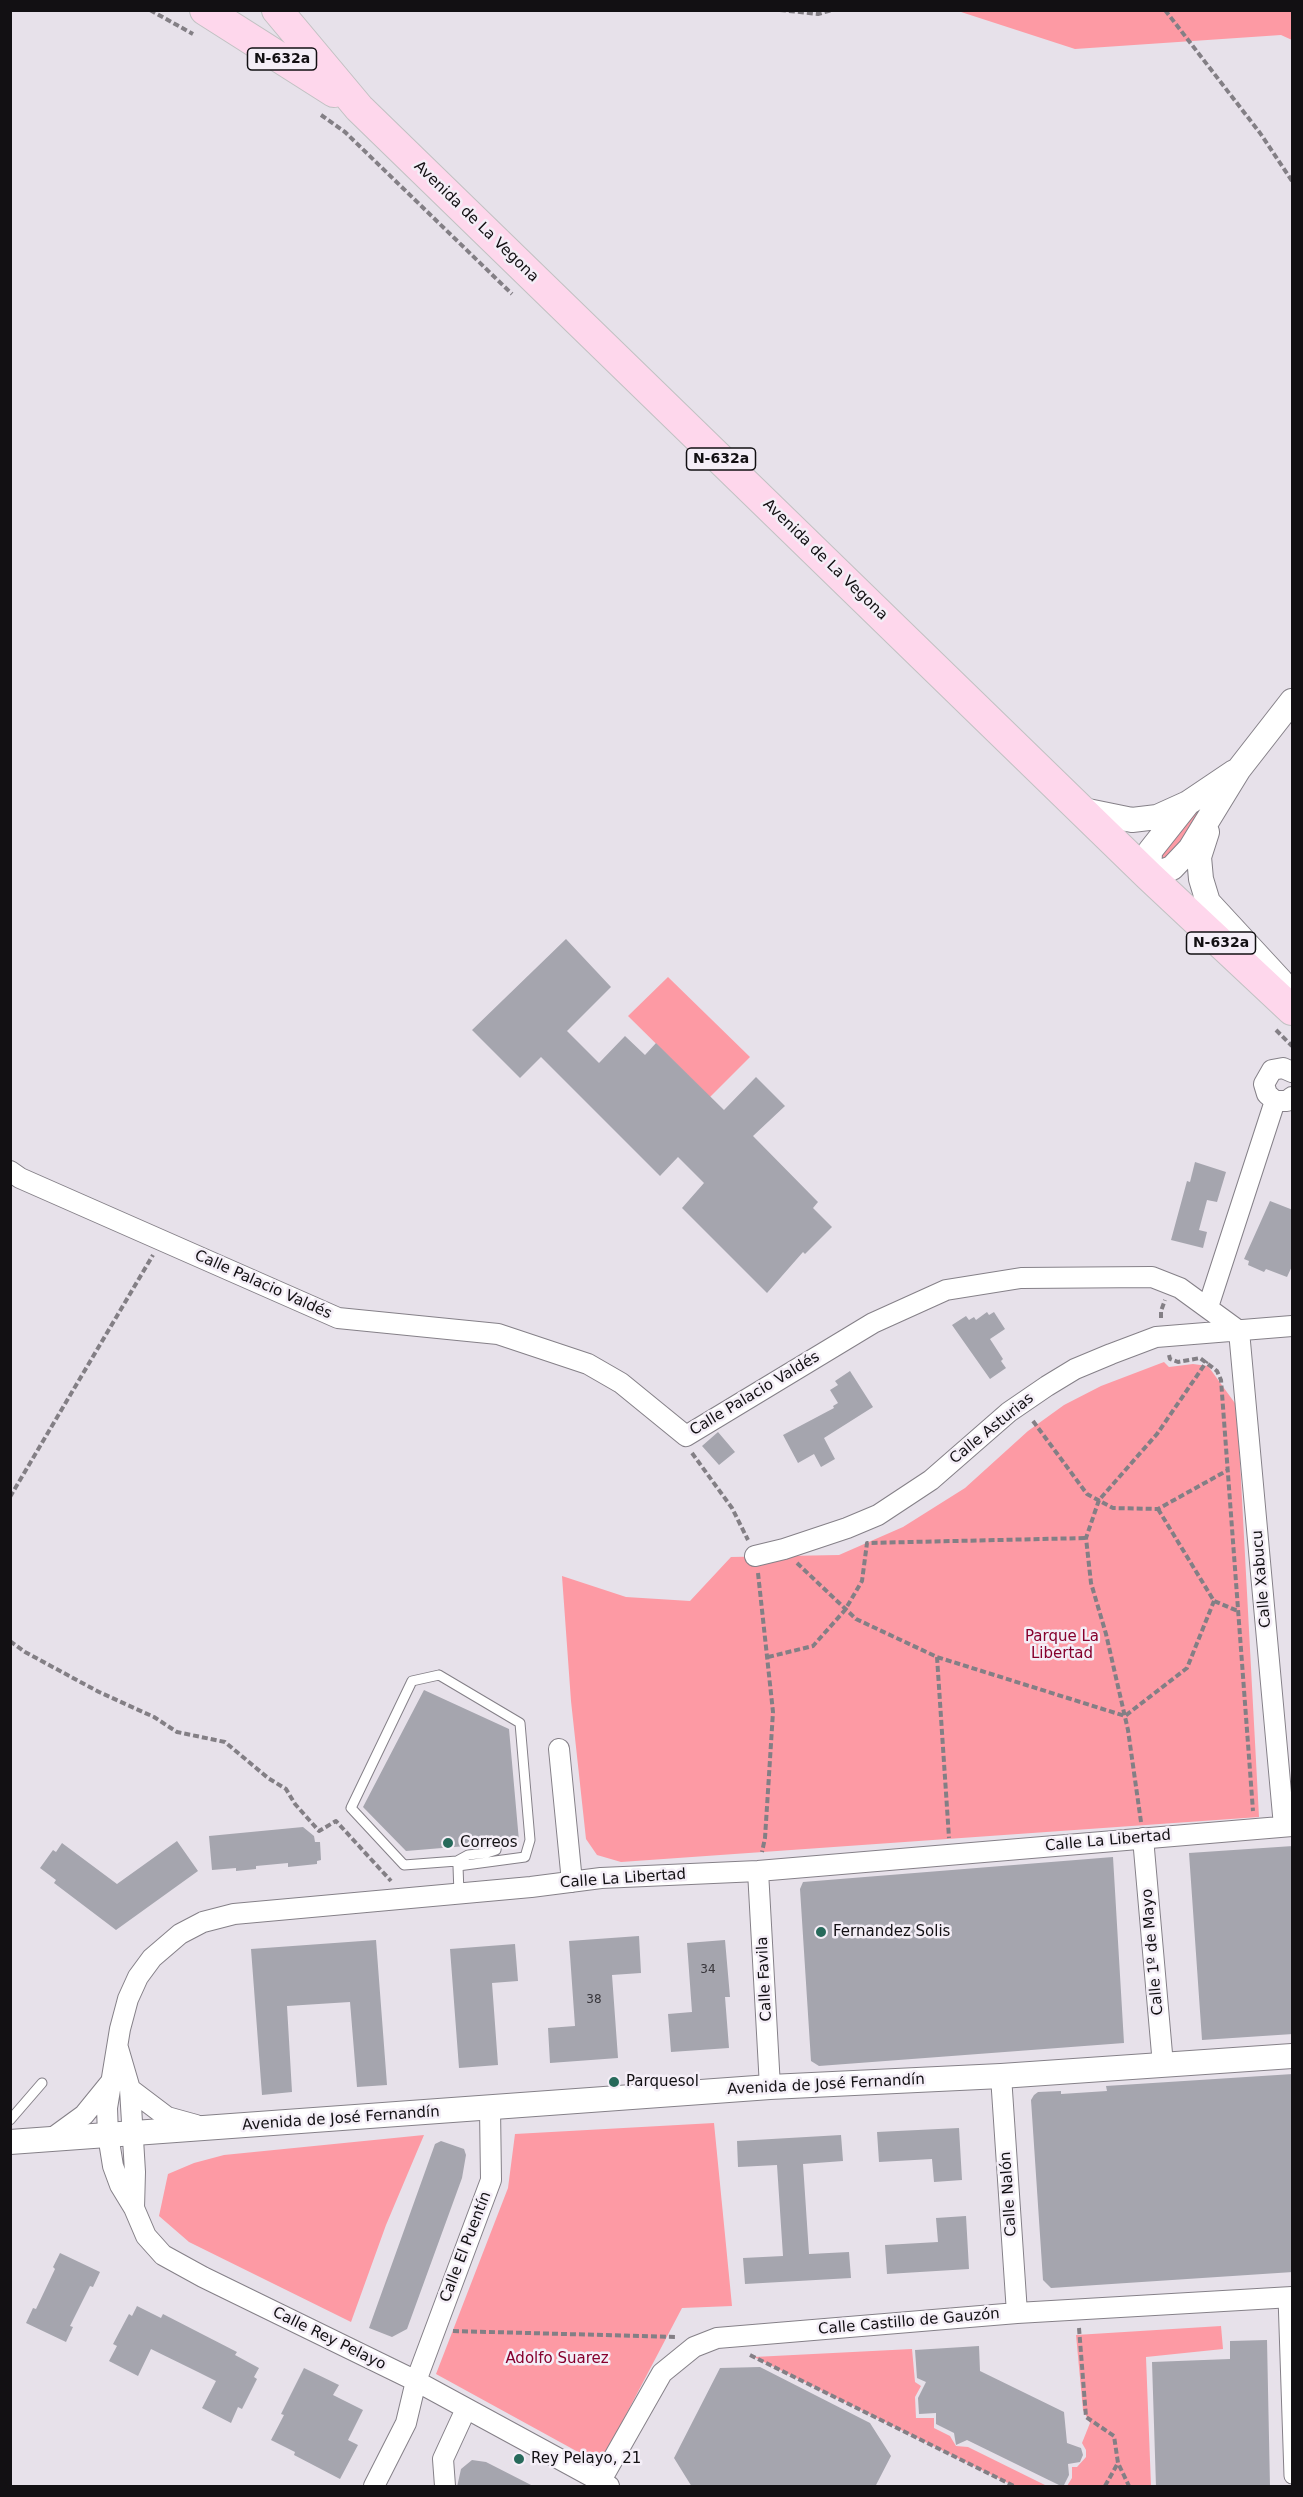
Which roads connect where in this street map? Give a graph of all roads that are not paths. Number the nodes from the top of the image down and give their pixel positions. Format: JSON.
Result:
{"nodes":[{"id":1,"x":277,"y":10,"type":"edge"},
{"id":2,"x":201,"y":23,"type":"edge"},
{"id":3,"x":359,"y":108,"type":"junction"},
{"id":4,"x":1293,"y":701,"type":"edge"},
{"id":5,"x":1239,"y":769,"type":"junction"},
{"id":6,"x":1188,"y":803,"type":"junction"},
{"id":7,"x":1083,"y":810,"type":"junction"},
{"id":8,"x":1215,"y":811,"type":"junction"},
{"id":9,"x":1149,"y":876,"type":"junction"},
{"id":10,"x":1293,"y":1006,"type":"edge"},
{"id":11,"x":1284,"y":1019,"type":"edge"},
{"id":12,"x":1293,"y":1072,"type":"edge"},
{"id":13,"x":1284,"y":1099,"type":"edge"},
{"id":14,"x":10,"y":1171,"type":"edge"},
{"id":15,"x":1208,"y":1307,"type":"junction"},
{"id":16,"x":1293,"y":1326,"type":"edge"},
{"id":17,"x":1239,"y":1331,"type":"junction"},
{"id":18,"x":755,"y":1556,"type":"road end"},
{"id":19,"x":559,"y":1749,"type":"dead end"},
{"id":20,"x":1288,"y":1826,"type":"edge"},
{"id":21,"x":1143,"y":1838,"type":"junction"},
{"id":22,"x":497,"y":1843,"type":"dead end"},
{"id":23,"x":457,"y":1864,"type":"junction"},
{"id":24,"x":758,"y":1870,"type":"junction"},
{"id":25,"x":572,"y":1882,"type":"junction"},
{"id":26,"x":459,"y":1894,"type":"junction"},
{"id":27,"x":117,"y":2046,"type":"junction"},
{"id":28,"x":1293,"y":2056,"type":"edge"},
{"id":29,"x":1163,"y":2066,"type":"junction"},
{"id":30,"x":1001,"y":2076,"type":"junction"},
{"id":31,"x":42,"y":2083,"type":"dead end"},
{"id":32,"x":110,"y":2083,"type":"junction"},
{"id":33,"x":770,"y":2087,"type":"junction"},
{"id":34,"x":130,"y":2089,"type":"junction"},
{"id":35,"x":490,"y":2108,"type":"junction"},
{"id":36,"x":10,"y":2120,"type":"edge"},
{"id":37,"x":207,"y":2128,"type":"junction"},
{"id":38,"x":134,"y":2133,"type":"junction"},
{"id":39,"x":108,"y":2135,"type":"junction"},
{"id":40,"x":51,"y":2139,"type":"junction"},
{"id":41,"x":10,"y":2142,"type":"edge"},
{"id":42,"x":134,"y":2208,"type":"junction"},
{"id":43,"x":1289,"y":2297,"type":"edge"},
{"id":44,"x":1017,"y":2313,"type":"junction"},
{"id":45,"x":416,"y":2381,"type":"junction"},
{"id":46,"x":466,"y":2409,"type":"junction"},
{"id":47,"x":1293,"y":2476,"type":"edge"},
{"id":48,"x":604,"y":2484,"type":"edge"},
{"id":49,"x":374,"y":2487,"type":"edge"},
{"id":50,"x":445,"y":2487,"type":"edge"}],
"edges":[{"from":1,"to":3,"type":"main road","number":"N-632a"},
{"from":2,"to":3,"type":"main road","number":"N-632a"},
{"from":3,"to":7,"type":"main road","name":"Avenida de La Vegona","number":"N-632a"},
{"from":4,"to":5,"type":"street"},
{"from":5,"to":6,"type":"street"},
{"from":5,"to":8,"type":"street"},
{"from":6,"to":7,"type":"street"},
{"from":6,"to":9,"type":"street"},
{"from":7,"to":9,"type":"main road","name":"Avenida de La Vegona","number":"N-632a"},
{"from":8,"to":9,"type":"street"},
{"from":8,"to":10,"type":"street"},
{"from":9,"to":11,"type":"main road","name":"Avenida de La Vegona","number":"N-632a"},
{"from":12,"to":13,"type":"street"},
{"from":13,"to":15,"type":"street"},
{"from":14,"to":15,"type":"street","name":"Calle Palacio Valdés"},
{"from":15,"to":17,"type":"street","name":"Calle Palacio Valdés"},
{"from":16,"to":17,"type":"street","name":"Calle Asturias"},
{"from":17,"to":18,"type":"street","name":"Calle Asturias"},
{"from":17,"to":20,"type":"street","name":"Calle Xabucu"},
{"from":19,"to":25,"type":"street"},
{"from":20,"to":21,"type":"street","name":"Calle La Libertad"},
{"from":21,"to":24,"type":"street","name":"Calle La Libertad"},
{"from":21,"to":29,"type":"street","name":"Calle 1º de Mayo"},
{"from":22,"to":23,"type":"lane"},
{"from":23,"to":23,"type":"lane"},
{"from":23,"to":26,"type":"lane"},
{"from":24,"to":25,"type":"street","name":"Calle La Libertad"},
{"from":24,"to":33,"type":"street","name":"Calle Favila"},
{"from":25,"to":26,"type":"street","name":"Calle La Libertad"},
{"from":26,"to":27,"type":"street","name":"Calle La Libertad"},
{"from":27,"to":32,"type":"street","name":"Calle La Libertad"},
{"from":27,"to":34,"type":"street","name":"Calle Rey Pelayo"},
{"from":28,"to":29,"type":"street","name":"Avenida de José Fernandín"},
{"from":29,"to":30,"type":"street","name":"Avenida de José Fernandín"},
{"from":30,"to":33,"type":"street","name":"Avenida de José Fernandín"},
{"from":30,"to":44,"type":"street","name":"Calle Nalón"},
{"from":31,"to":36,"type":"lane"},
{"from":32,"to":39,"type":"street","name":"Calle La Libertad"},
{"from":32,"to":40,"type":"street"},
{"from":33,"to":35,"type":"street","name":"Avenida de José Fernandín"},
{"from":34,"to":37,"type":"street"},
{"from":34,"to":38,"type":"street","name":"Calle Rey Pelayo"},
{"from":35,"to":37,"type":"street","name":"Avenida de José Fernandín"},
{"from":35,"to":45,"type":"street","name":"Calle El Puentín"},
{"from":37,"to":38,"type":"street","name":"Avenida de José Fernandín"},
{"from":38,"to":39,"type":"street","name":"Avenida de José Fernandín"},
{"from":38,"to":42,"type":"street","name":"Calle Rey Pelayo"},
{"from":39,"to":40,"type":"street","name":"Avenida de José Fernandín"},
{"from":39,"to":42,"type":"street","name":"Calle La Libertad"},
{"from":40,"to":41,"type":"street","name":"Avenida de José Fernandín"},
{"from":42,"to":45,"type":"street","name":"Calle Rey Pelayo"},
{"from":43,"to":44,"type":"street","name":"Calle Castillo de Gauzón"},
{"from":43,"to":47,"type":"street"},
{"from":44,"to":48,"type":"street","name":"Calle Castillo de Gauzón"},
{"from":45,"to":46,"type":"street","name":"Calle Rey Pelayo"},
{"from":45,"to":49,"type":"street","name":"Calle El Puentín"},
{"from":46,"to":48,"type":"street","name":"Calle Rey Pelayo"},
{"from":46,"to":50,"type":"street"}]}
